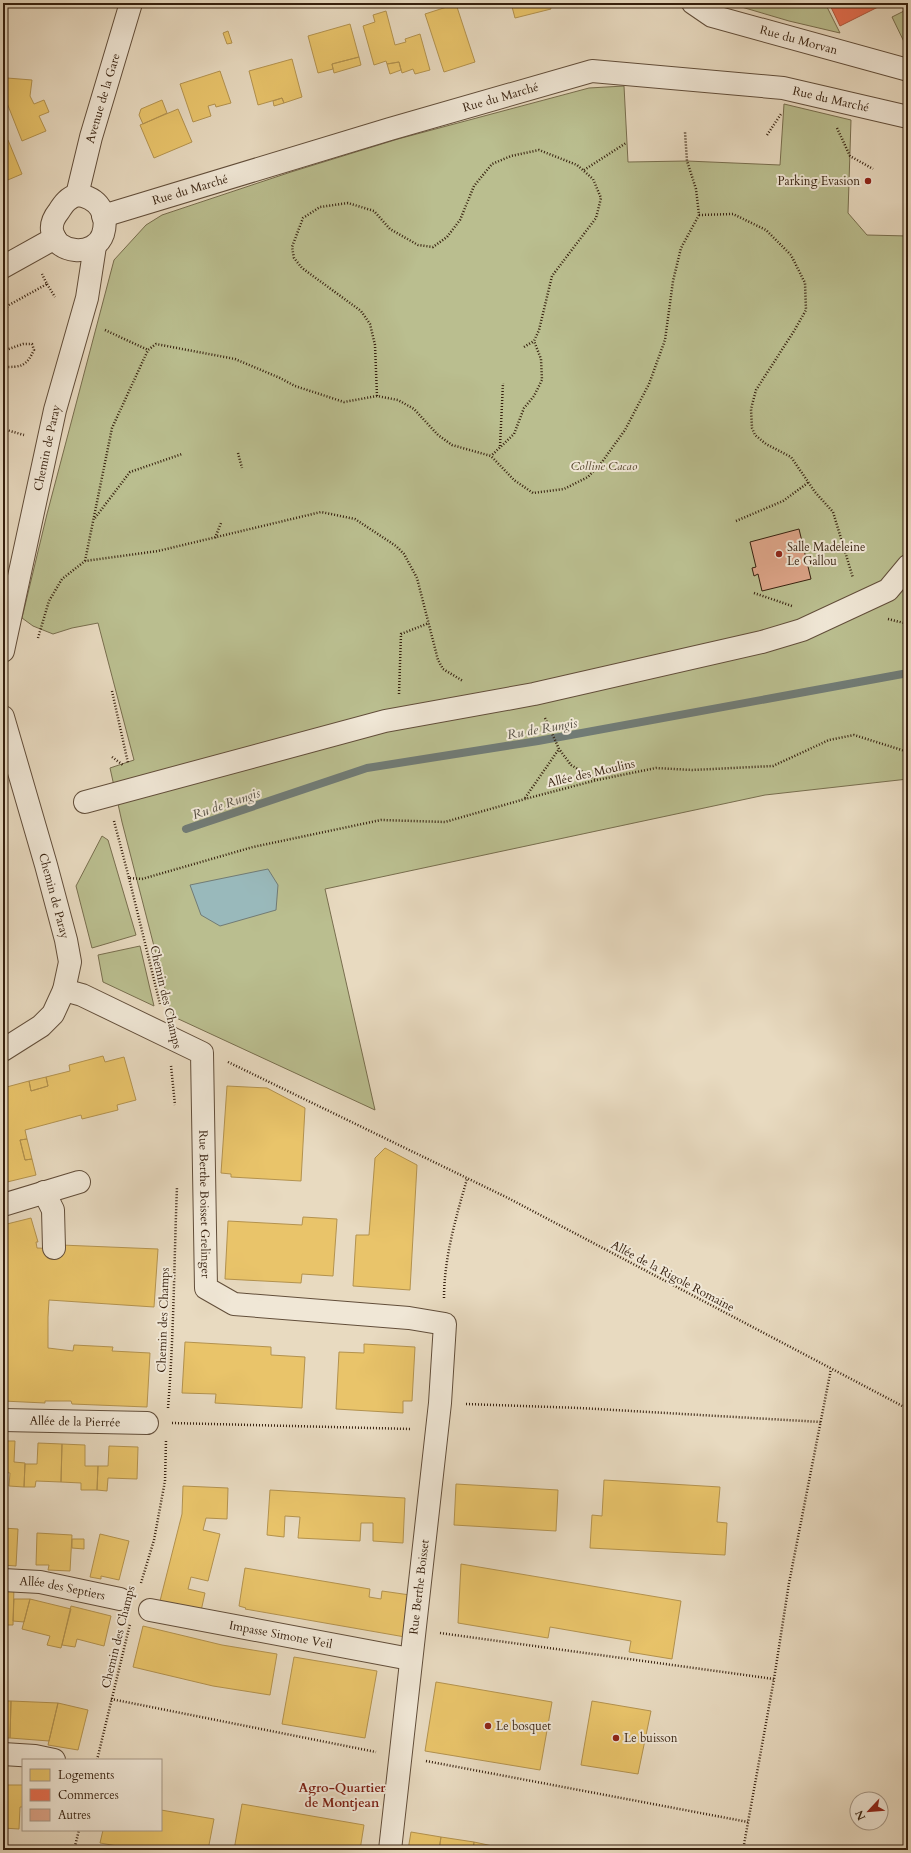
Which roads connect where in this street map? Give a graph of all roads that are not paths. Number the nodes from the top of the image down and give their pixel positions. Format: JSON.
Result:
{"nodes":[{"id":1,"x":131,"y":3,"type":"edge"},
{"id":2,"x":693,"y":3,"type":"edge"},
{"id":3,"x":908,"y":70,"type":"edge"},
{"id":4,"x":908,"y":117,"type":"edge"},
{"id":5,"x":77,"y":195,"type":"junction"},
{"id":6,"x":103,"y":216,"type":"junction"},
{"id":7,"x":54,"y":238,"type":"junction"},
{"id":8,"x":95,"y":246,"type":"junction"},
{"id":9,"x":3,"y":267,"type":"edge"},
{"id":10,"x":908,"y":566,"type":"edge"},
{"id":11,"x":3,"y":651,"type":"edge"},
{"id":12,"x":3,"y":717,"type":"edge"},
{"id":13,"x":85,"y":802,"type":"dead end"},
{"id":14,"x":64,"y":990,"type":"junction"},
{"id":15,"x":3,"y":1050,"type":"edge"},
{"id":16,"x":79,"y":1182,"type":"dead end"},
{"id":17,"x":44,"y":1192,"type":"junction"},
{"id":18,"x":3,"y":1204,"type":"edge"},
{"id":19,"x":54,"y":1248,"type":"dead end"},
{"id":20,"x":445,"y":1324,"type":"joint"},
{"id":21,"x":3,"y":1420,"type":"edge"},
{"id":22,"x":160,"y":1420,"type":"road end"},
{"id":23,"x":3,"y":1580,"type":"edge"},
{"id":24,"x":120,"y":1599,"type":"dead end"},
{"id":25,"x":150,"y":1610,"type":"dead end"},
{"id":26,"x":410,"y":1659,"type":"junction"},
{"id":27,"x":3,"y":1754,"type":"edge"},
{"id":28,"x":49,"y":1759,"type":"edge"},
{"id":29,"x":390,"y":1850,"type":"edge"}],
"edges":[{"from":1,"to":5,"type":"street","name":"Avenue de la Gare"},
{"from":2,"to":3,"type":"street","name":"Rue du Morvan"},
{"from":4,"to":6,"type":"street","name":"Rue du Marché"},
{"from":5,"to":6,"type":"street"},
{"from":5,"to":7,"type":"street"},
{"from":6,"to":8,"type":"street"},
{"from":7,"to":8,"type":"street"},
{"from":7,"to":9,"type":"street"},
{"from":8,"to":11,"type":"street","name":"Chemin de Paray"},
{"from":10,"to":13,"type":"street"},
{"from":12,"to":14,"type":"street","name":"Chemin de Paray"},
{"from":14,"to":15,"type":"street","name":"Chemin de Paray"},
{"from":14,"to":20,"type":"street","name":"Rue Berthe Boisset Grelinger"},
{"from":16,"to":17,"type":"street"},
{"from":17,"to":18,"type":"street"},
{"from":17,"to":19,"type":"street"},
{"from":20,"to":26,"type":"street","name":"Rue Berthe Boisset"},
{"from":21,"to":22,"type":"street","name":"Allée de la Pierrée"},
{"from":23,"to":24,"type":"street","name":"Allée des Septiers"},
{"from":25,"to":26,"type":"street","name":"Impasse Simone Veil"},
{"from":26,"to":29,"type":"street","name":"Rue Berthe Boisset"},
{"from":27,"to":28,"type":"street"}]}
